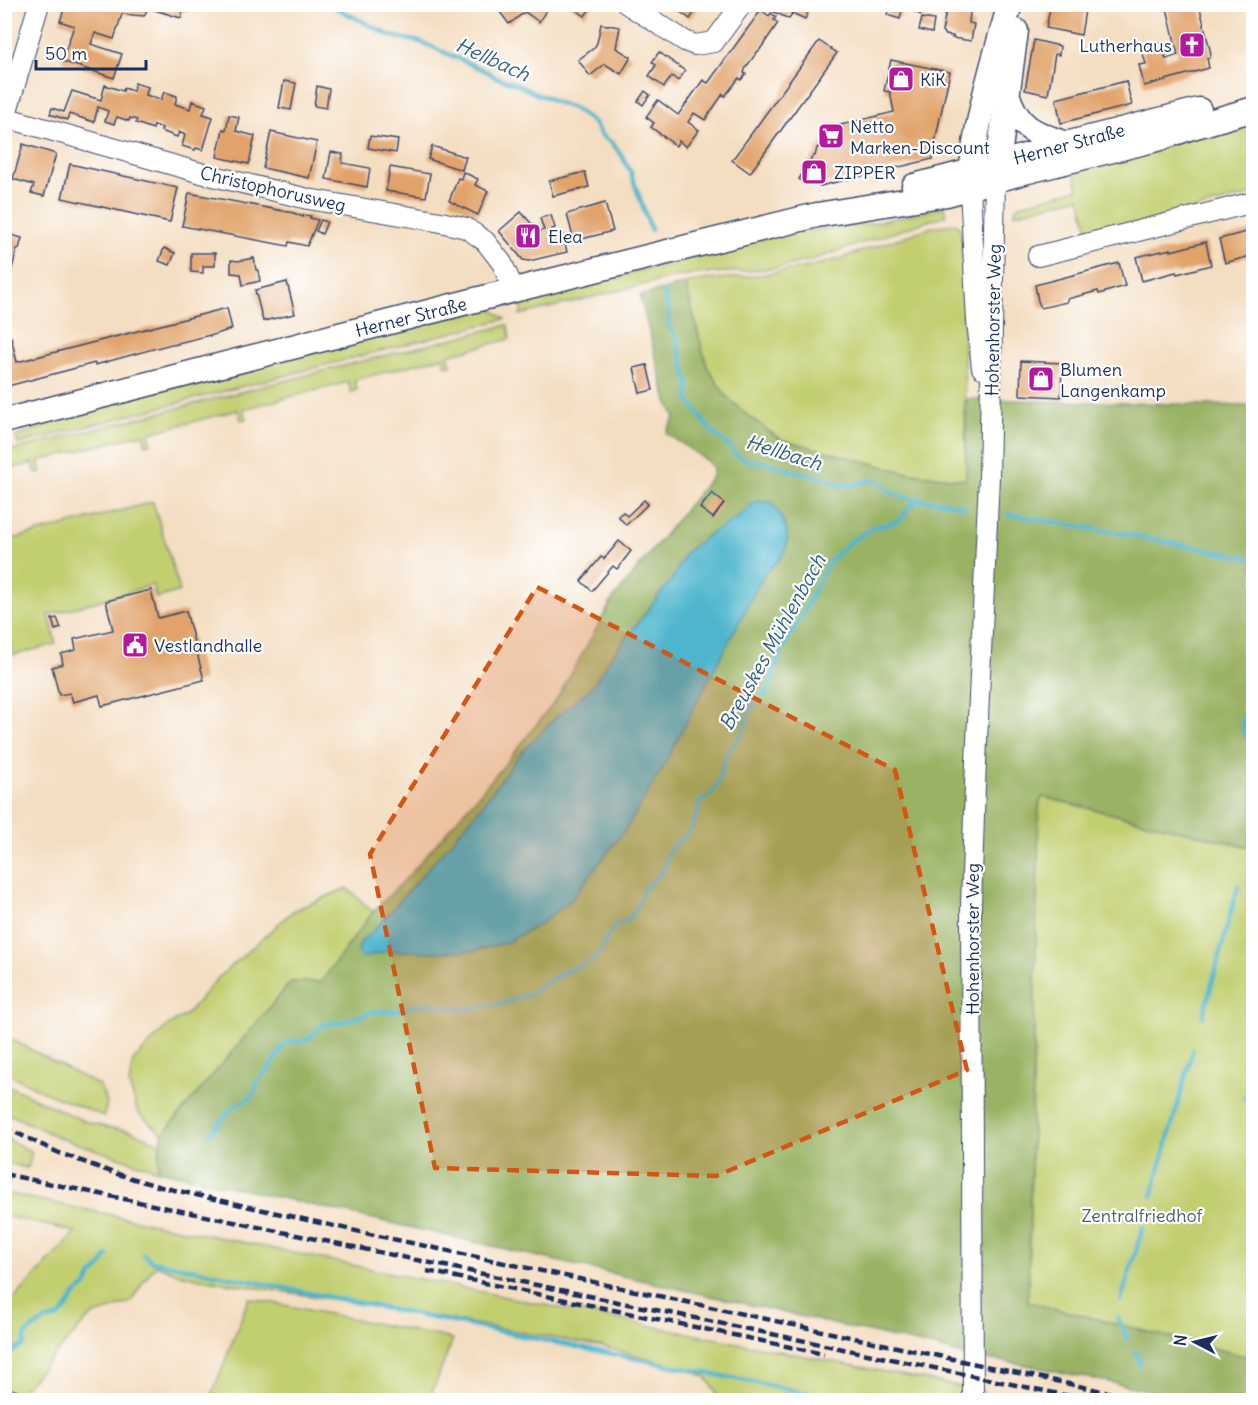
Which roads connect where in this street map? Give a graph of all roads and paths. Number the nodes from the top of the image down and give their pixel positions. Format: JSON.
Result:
{"nodes":[{"id":1,"x":39,"y":4,"type":"edge"},
{"id":2,"x":627,"y":4,"type":"edge"},
{"id":3,"x":742,"y":4,"type":"edge"},
{"id":4,"x":1010,"y":4,"type":"edge"},
{"id":5,"x":1019,"y":4,"type":"edge"},
{"id":6,"x":1007,"y":93,"type":"junction"},
{"id":7,"x":1254,"y":97,"type":"edge"},
{"id":8,"x":1254,"y":109,"type":"edge"},
{"id":9,"x":5,"y":118,"type":"edge"},
{"id":10,"x":1066,"y":144,"type":"junction"},
{"id":11,"x":997,"y":172,"type":"junction"},
{"id":12,"x":970,"y":180,"type":"junction"},
{"id":13,"x":1254,"y":202,"type":"edge"},
{"id":14,"x":1038,"y":256,"type":"dead end"},
{"id":15,"x":514,"y":290,"type":"junction"},
{"id":16,"x":4,"y":421,"type":"edge"},
{"id":17,"x":989,"y":477,"type":"junction"},
{"id":18,"x":4,"y":1398,"type":"edge"},
{"id":19,"x":12,"y":1401,"type":"edge"},
{"id":20,"x":973,"y":1401,"type":"edge"}],
"edges":[{"from":1,"to":9,"type":"street"},
{"from":2,"to":3,"type":"street"},
{"from":4,"to":12,"type":"main road"},
{"from":5,"to":6,"type":"main road"},
{"from":6,"to":10,"type":"main road"},
{"from":6,"to":11,"type":"main road"},
{"from":7,"to":10,"type":"main road","name":"Herner Straße"},
{"from":8,"to":11,"type":"main road","name":"Herner Straße"},
{"from":9,"to":15,"type":"street","name":"Christophorusweg"},
{"from":10,"to":11,"type":"main road","name":"Herner Straße"},
{"from":11,"to":12,"type":"main road","name":"Herner Straße"},
{"from":11,"to":17,"type":"street","name":"Hohenhorster Weg"},
{"from":12,"to":15,"type":"main road","name":"Herner Straße"},
{"from":12,"to":17,"type":"street","name":"Hohenhorster Weg"},
{"from":13,"to":14,"type":"street"},
{"from":15,"to":16,"type":"main road","name":"Herner Straße"},
{"from":17,"to":20,"type":"street","name":"Hohenhorster Weg"},
{"from":18,"to":19,"type":"street"}]}
